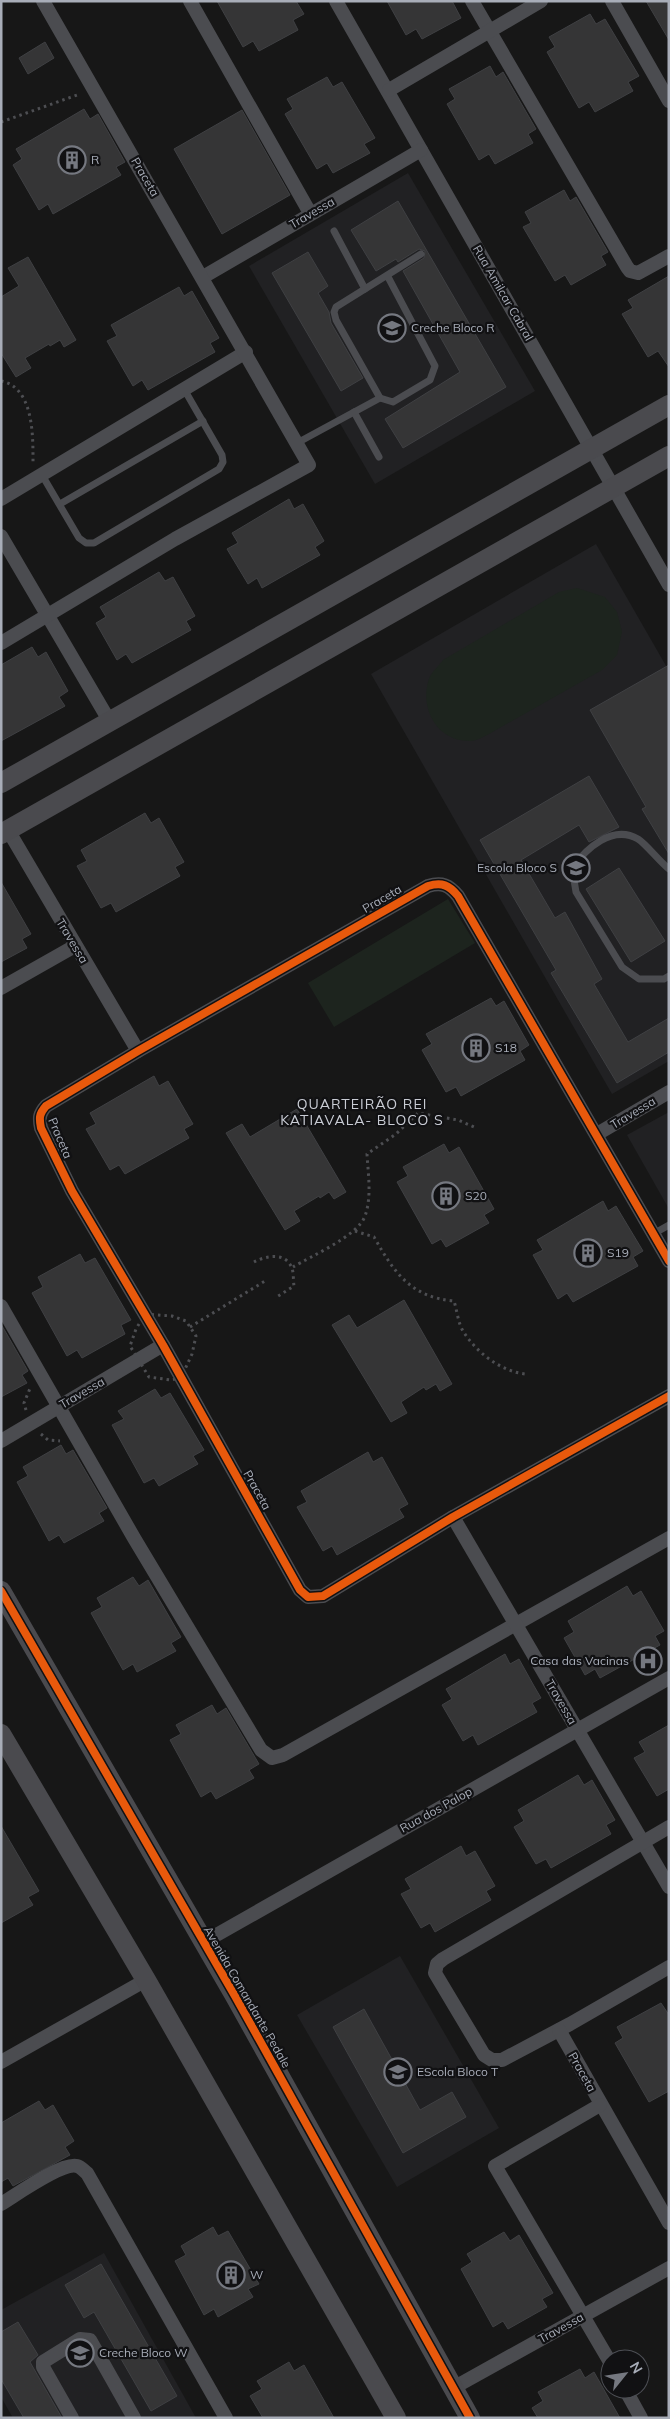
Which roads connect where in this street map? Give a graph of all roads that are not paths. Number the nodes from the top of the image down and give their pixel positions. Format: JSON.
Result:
{"nodes":[{"id":1,"x":43,"y":1,"type":"edge"},
{"id":2,"x":190,"y":1,"type":"edge"},
{"id":3,"x":336,"y":1,"type":"edge"},
{"id":4,"x":472,"y":1,"type":"edge"},
{"id":5,"x":541,"y":1,"type":"edge"},
{"id":6,"x":612,"y":1,"type":"edge"},
{"id":7,"x":489,"y":32,"type":"junction"},
{"id":8,"x":389,"y":90,"type":"junction"},
{"id":9,"x":669,"y":101,"type":"edge"},
{"id":10,"x":421,"y":150,"type":"junction"},
{"id":11,"x":310,"y":213,"type":"junction"},
{"id":12,"x":334,"y":231,"type":"dead end"},
{"id":13,"x":421,"y":254,"type":"dead end"},
{"id":14,"x":669,"y":256,"type":"edge"},
{"id":15,"x":387,"y":275,"type":"junction"},
{"id":16,"x":203,"y":277,"type":"junction"},
{"id":17,"x":365,"y":290,"type":"junction"},
{"id":18,"x":246,"y":352,"type":"junction"},
{"id":19,"x":184,"y":389,"type":"junction"},
{"id":20,"x":380,"y":398,"type":"junction"},
{"id":21,"x":669,"y":405,"type":"edge"},
{"id":22,"x":354,"y":412,"type":"junction"},
{"id":23,"x":203,"y":420,"type":"junction"},
{"id":24,"x":297,"y":443,"type":"junction"},
{"id":25,"x":591,"y":449,"type":"junction"},
{"id":26,"x":669,"y":456,"type":"edge"},
{"id":27,"x":379,"y":457,"type":"dead end"},
{"id":28,"x":38,"y":477,"type":"junction"},
{"id":29,"x":613,"y":487,"type":"junction"},
{"id":30,"x":1,"y":499,"type":"edge"},
{"id":31,"x":60,"y":504,"type":"junction"},
{"id":32,"x":1,"y":536,"type":"edge"},
{"id":33,"x":669,"y":585,"type":"edge"},
{"id":34,"x":50,"y":616,"type":"junction"},
{"id":35,"x":1,"y":643,"type":"edge"},
{"id":36,"x":110,"y":722,"type":"junction"},
{"id":37,"x":1,"y":783,"type":"edge"},
{"id":38,"x":4,"y":832,"type":"edge"},
{"id":39,"x":669,"y":869,"type":"edge"},
{"id":40,"x":75,"y":946,"type":"junction"},
{"id":41,"x":669,"y":976,"type":"edge"},
{"id":42,"x":1,"y":988,"type":"edge"},
{"id":43,"x":138,"y":1051,"type":"junction"},
{"id":44,"x":669,"y":1092,"type":"edge"},
{"id":45,"x":597,"y":1134,"type":"junction"},
{"id":46,"x":669,"y":1225,"type":"edge"},
{"id":47,"x":653,"y":1234,"type":"junction"},
{"id":48,"x":669,"y":1261,"type":"edge"},
{"id":49,"x":1,"y":1306,"type":"edge"},
{"id":50,"x":163,"y":1345,"type":"junction"},
{"id":51,"x":669,"y":1396,"type":"edge"},
{"id":52,"x":58,"y":1407,"type":"junction"},
{"id":53,"x":1,"y":1441,"type":"edge"},
{"id":54,"x":454,"y":1517,"type":"junction"},
{"id":55,"x":669,"y":1538,"type":"edge"},
{"id":56,"x":1,"y":1590,"type":"edge"},
{"id":57,"x":517,"y":1625,"type":"junction"},
{"id":58,"x":669,"y":1678,"type":"edge"},
{"id":59,"x":577,"y":1730,"type":"junction"},
{"id":60,"x":1,"y":1734,"type":"edge"},
{"id":61,"x":669,"y":1827,"type":"edge"},
{"id":62,"x":643,"y":1842,"type":"junction"},
{"id":63,"x":669,"y":1887,"type":"edge"},
{"id":64,"x":204,"y":1942,"type":"junction"},
{"id":65,"x":669,"y":1968,"type":"edge"},
{"id":66,"x":146,"y":1980,"type":"junction"},
{"id":67,"x":559,"y":2030,"type":"junction"},
{"id":68,"x":1,"y":2062,"type":"edge"},
{"id":69,"x":600,"y":2105,"type":"junction"},
{"id":70,"x":1,"y":2204,"type":"edge"},
{"id":71,"x":669,"y":2223,"type":"edge"},
{"id":72,"x":669,"y":2268,"type":"edge"},
{"id":73,"x":583,"y":2315,"type":"junction"},
{"id":74,"x":603,"y":2349,"type":"edge"},
{"id":75,"x":453,"y":2388,"type":"junction"},
{"id":76,"x":631,"y":2399,"type":"edge"},
{"id":77,"x":72,"y":2418,"type":"edge"},
{"id":78,"x":134,"y":2418,"type":"edge"},
{"id":79,"x":226,"y":2418,"type":"edge"},
{"id":80,"x":396,"y":2418,"type":"edge"},
{"id":81,"x":470,"y":2418,"type":"edge"},
{"id":82,"x":641,"y":2418,"type":"edge"}],
"edges":[{"from":1,"to":16,"type":"street","name":"Praceta"},
{"from":2,"to":11,"type":"street"},
{"from":3,"to":8,"type":"street","name":"Rua Amilcar Cabral"},
{"from":4,"to":7,"type":"street"},
{"from":5,"to":7,"type":"street"},
{"from":6,"to":9,"type":"street"},
{"from":7,"to":8,"type":"street"},
{"from":7,"to":14,"type":"street"},
{"from":8,"to":10,"type":"street","name":"Rua Amilcar Cabral"},
{"from":10,"to":11,"type":"street","name":"Travessa"},
{"from":10,"to":25,"type":"street","name":"Rua Amilcar Cabral"},
{"from":11,"to":16,"type":"street","name":"Travessa"},
{"from":12,"to":17,"type":"lane"},
{"from":13,"to":15,"type":"lane"},
{"from":15,"to":17,"type":"lane"},
{"from":15,"to":20,"type":"lane"},
{"from":16,"to":18,"type":"street","name":"Praceta"},
{"from":17,"to":20,"type":"lane"},
{"from":18,"to":19,"type":"street"},
{"from":18,"to":24,"type":"street","name":"Praceta"},
{"from":19,"to":23,"type":"lane"},
{"from":19,"to":28,"type":"street"},
{"from":20,"to":22,"type":"lane"},
{"from":21,"to":25,"type":"street"},
{"from":22,"to":24,"type":"lane"},
{"from":22,"to":27,"type":"lane"},
{"from":23,"to":31,"type":"lane"},
{"from":23,"to":31,"type":"lane"},
{"from":24,"to":34,"type":"street","name":"Praceta"},
{"from":25,"to":29,"type":"street","name":"Rua Amilcar Cabral"},
{"from":25,"to":36,"type":"street"},
{"from":26,"to":29,"type":"street"},
{"from":28,"to":30,"type":"street"},
{"from":28,"to":31,"type":"lane"},
{"from":29,"to":33,"type":"street","name":"Rua Amilcar Cabral"},
{"from":29,"to":38,"type":"street"},
{"from":32,"to":34,"type":"street"},
{"from":34,"to":35,"type":"street"},
{"from":34,"to":36,"type":"street"},
{"from":36,"to":37,"type":"street"},
{"from":38,"to":40,"type":"street","name":"Travessa"},
{"from":39,"to":41,"type":"lane"},
{"from":40,"to":42,"type":"street"},
{"from":40,"to":43,"type":"street","name":"Travessa"},
{"from":43,"to":45,"type":"street","name":"Praceta"},
{"from":43,"to":50,"type":"street","name":"Praceta"},
{"from":44,"to":45,"type":"street","name":"Travessa"},
{"from":45,"to":47,"type":"street","name":"Praceta"},
{"from":46,"to":47,"type":"lane"},
{"from":47,"to":48,"type":"street","name":"Praceta"},
{"from":49,"to":52,"type":"street"},
{"from":50,"to":52,"type":"street","name":"Travessa"},
{"from":50,"to":54,"type":"street","name":"Praceta"},
{"from":51,"to":54,"type":"street","name":"Praceta"},
{"from":52,"to":53,"type":"street","name":"Travessa"},
{"from":52,"to":57,"type":"street"},
{"from":54,"to":57,"type":"street","name":"Travessa"},
{"from":55,"to":57,"type":"street"},
{"from":56,"to":64,"type":"street","name":"Avenida Comandante Pedale"},
{"from":57,"to":59,"type":"street","name":"Travessa"},
{"from":58,"to":59,"type":"street","name":"Rua dos Palop"},
{"from":59,"to":62,"type":"street","name":"Travessa"},
{"from":59,"to":64,"type":"street","name":"Rua dos Palop"},
{"from":60,"to":66,"type":"street"},
{"from":61,"to":62,"type":"street"},
{"from":62,"to":63,"type":"street","name":"Travessa"},
{"from":62,"to":67,"type":"street"},
{"from":64,"to":75,"type":"street","name":"Avenida Comandante Pedale"},
{"from":65,"to":67,"type":"street"},
{"from":66,"to":68,"type":"street"},
{"from":66,"to":80,"type":"street"},
{"from":67,"to":69,"type":"street","name":"Praceta"},
{"from":69,"to":71,"type":"street","name":"Praceta"},
{"from":69,"to":73,"type":"street"},
{"from":70,"to":79,"type":"street"},
{"from":72,"to":73,"type":"street","name":"Travessa"},
{"from":73,"to":74,"type":"street"},
{"from":73,"to":75,"type":"street","name":"Travessa"},
{"from":75,"to":81,"type":"street","name":"Avenida Comandante Pedale"},
{"from":76,"to":82,"type":"street"},
{"from":77,"to":78,"type":"street"}]}
